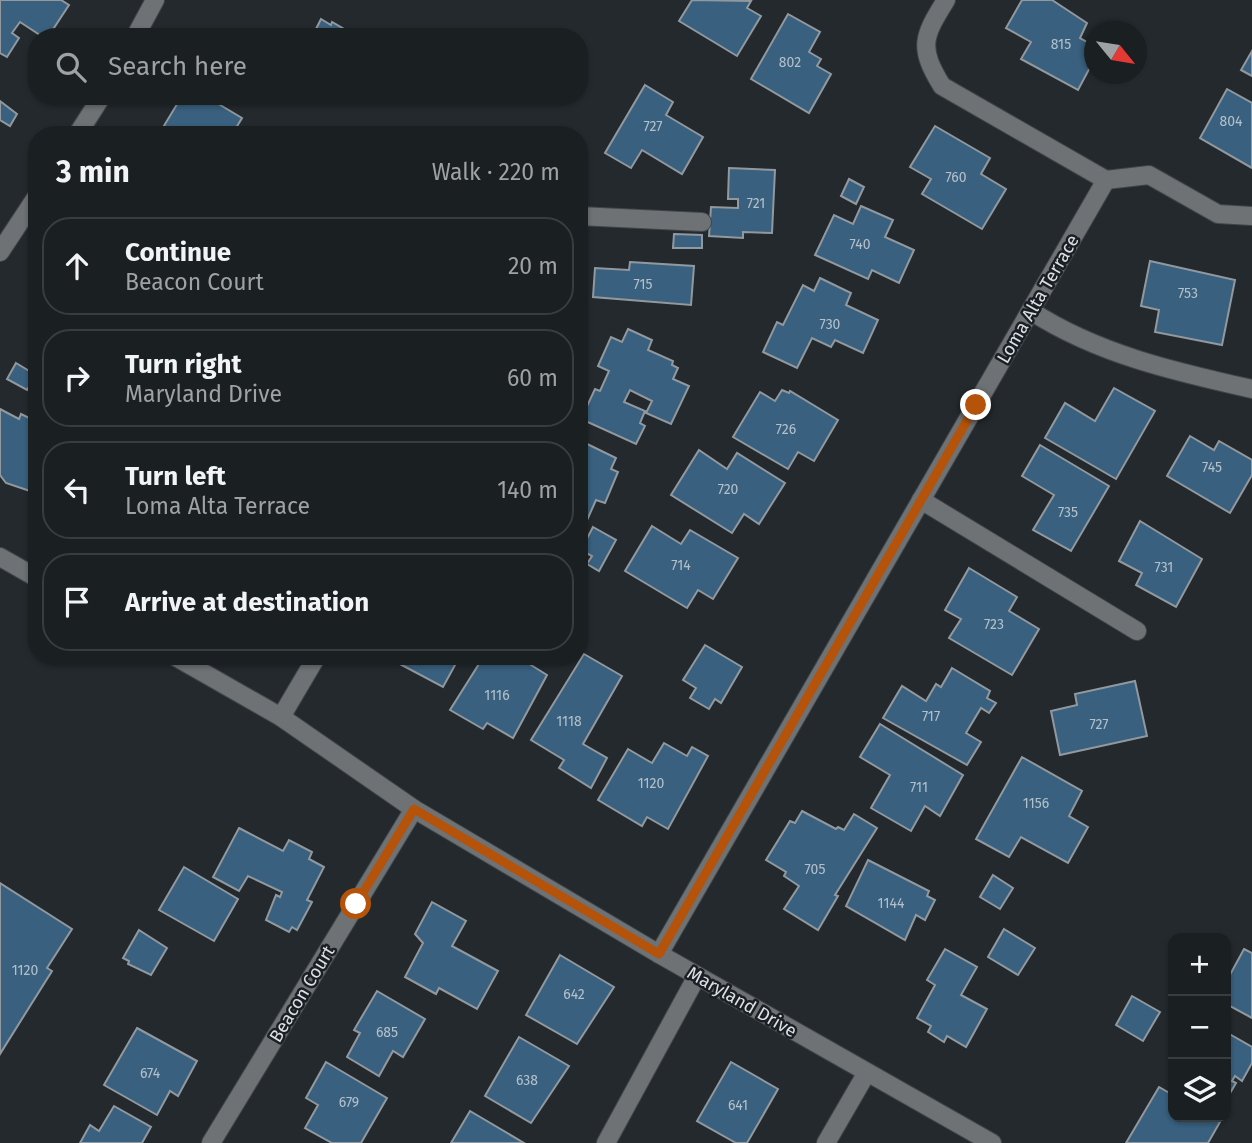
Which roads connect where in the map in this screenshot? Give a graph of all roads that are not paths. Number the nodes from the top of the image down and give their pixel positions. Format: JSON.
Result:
{"nodes":[{"id":1,"x":155,"y":0,"type":"edge"},
{"id":2,"x":946,"y":0,"type":"edge"},
{"id":3,"x":140,"y":28,"type":"edge"},
{"id":4,"x":96,"y":105,"type":"edge"},
{"id":5,"x":83,"y":126,"type":"edge"},
{"id":6,"x":1106,"y":180,"type":"junction"},
{"id":7,"x":28,"y":210,"type":"edge"},
{"id":8,"x":588,"y":216,"type":"edge"},
{"id":9,"x":1252,"y":216,"type":"edge"},
{"id":10,"x":702,"y":222,"type":"dead end"},
{"id":11,"x":0,"y":252,"type":"edge"},
{"id":12,"x":1031,"y":311,"type":"junction"},
{"id":13,"x":1252,"y":389,"type":"edge"},
{"id":14,"x":921,"y":500,"type":"junction"},
{"id":15,"x":0,"y":558,"type":"edge"},
{"id":16,"x":28,"y":573,"type":"edge"},
{"id":17,"x":1137,"y":631,"type":"dead end"},
{"id":18,"x":190,"y":665,"type":"edge"},
{"id":19,"x":312,"y":665,"type":"edge"},
{"id":20,"x":281,"y":717,"type":"junction"},
{"id":21,"x":414,"y":809,"type":"junction"},
{"id":22,"x":659,"y":954,"type":"junction"},
{"id":23,"x":697,"y":976,"type":"junction"},
{"id":24,"x":866,"y":1074,"type":"junction"},
{"id":25,"x":211,"y":1143,"type":"edge"},
{"id":26,"x":606,"y":1143,"type":"edge"},
{"id":27,"x":826,"y":1143,"type":"edge"},
{"id":28,"x":992,"y":1143,"type":"edge"}],
"edges":[{"from":1,"to":3,"type":"street"},
{"from":2,"to":6,"type":"street"},
{"from":4,"to":5,"type":"street"},
{"from":6,"to":9,"type":"street"},
{"from":6,"to":12,"type":"street","name":"Loma Alta Terrace"},
{"from":7,"to":11,"type":"street"},
{"from":8,"to":10,"type":"street"},
{"from":12,"to":13,"type":"street"},
{"from":12,"to":14,"type":"street","name":"Loma Alta Terrace"},
{"from":14,"to":17,"type":"street"},
{"from":14,"to":22,"type":"street","name":"Loma Alta Terrace"},
{"from":15,"to":16,"type":"street"},
{"from":18,"to":20,"type":"street","name":"Maryland Drive"},
{"from":19,"to":20,"type":"street"},
{"from":20,"to":21,"type":"street","name":"Maryland Drive"},
{"from":21,"to":22,"type":"street","name":"Maryland Drive"},
{"from":21,"to":25,"type":"street","name":"Beacon Court"},
{"from":22,"to":23,"type":"street","name":"Maryland Drive"},
{"from":23,"to":24,"type":"street","name":"Maryland Drive"},
{"from":23,"to":26,"type":"street"},
{"from":24,"to":27,"type":"street"},
{"from":24,"to":28,"type":"street","name":"Maryland Drive"}]}
